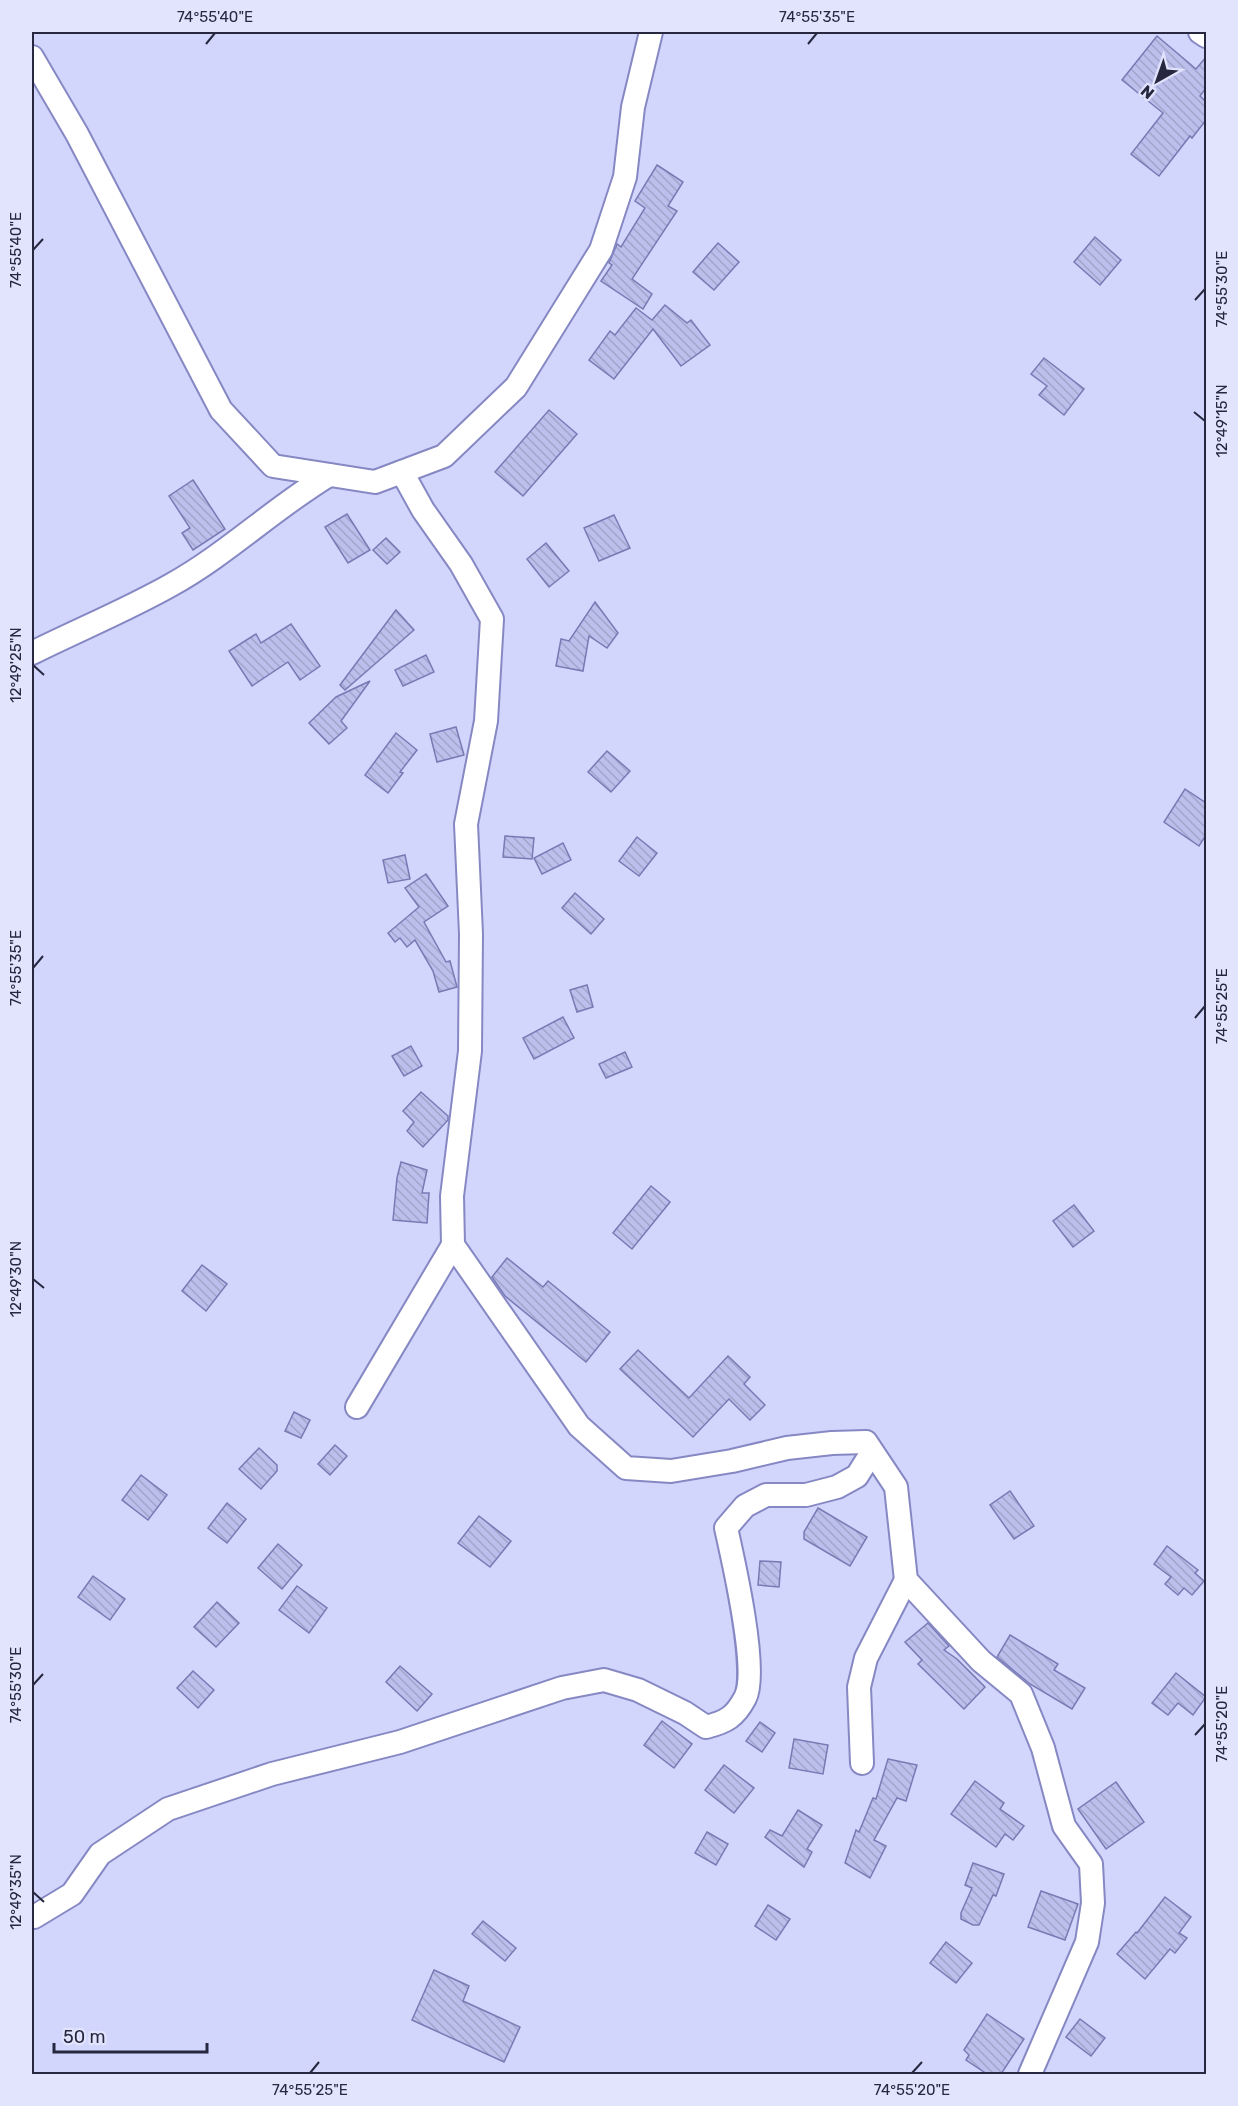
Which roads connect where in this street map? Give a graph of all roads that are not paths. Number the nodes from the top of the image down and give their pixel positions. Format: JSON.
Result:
{"nodes":[{"id":1,"x":651,"y":32,"type":"edge"},
{"id":2,"x":1200,"y":32,"type":"edge"},
{"id":3,"x":1206,"y":36,"type":"edge"},
{"id":4,"x":32,"y":57,"type":"edge"},
{"id":5,"x":402,"y":472,"type":"junction"},
{"id":6,"x":328,"y":475,"type":"junction"},
{"id":7,"x":32,"y":653,"type":"edge"},
{"id":8,"x":453,"y":1245,"type":"junction"},
{"id":9,"x":357,"y":1407,"type":"dead end"},
{"id":10,"x":872,"y":1452,"type":"junction"},
{"id":11,"x":906,"y":1580,"type":"junction"},
{"id":12,"x":862,"y":1763,"type":"dead end"},
{"id":13,"x":32,"y":1916,"type":"edge"},
{"id":14,"x":1030,"y":2074,"type":"edge"}],
"edges":[{"from":1,"to":5,"type":"street"},
{"from":2,"to":3,"type":"street"},
{"from":4,"to":6,"type":"street"},
{"from":5,"to":6,"type":"street"},
{"from":5,"to":8,"type":"street"},
{"from":6,"to":7,"type":"street"},
{"from":8,"to":9,"type":"street"},
{"from":8,"to":10,"type":"street"},
{"from":10,"to":11,"type":"street"},
{"from":10,"to":13,"type":"street"},
{"from":11,"to":12,"type":"street"},
{"from":11,"to":14,"type":"street"}]}
